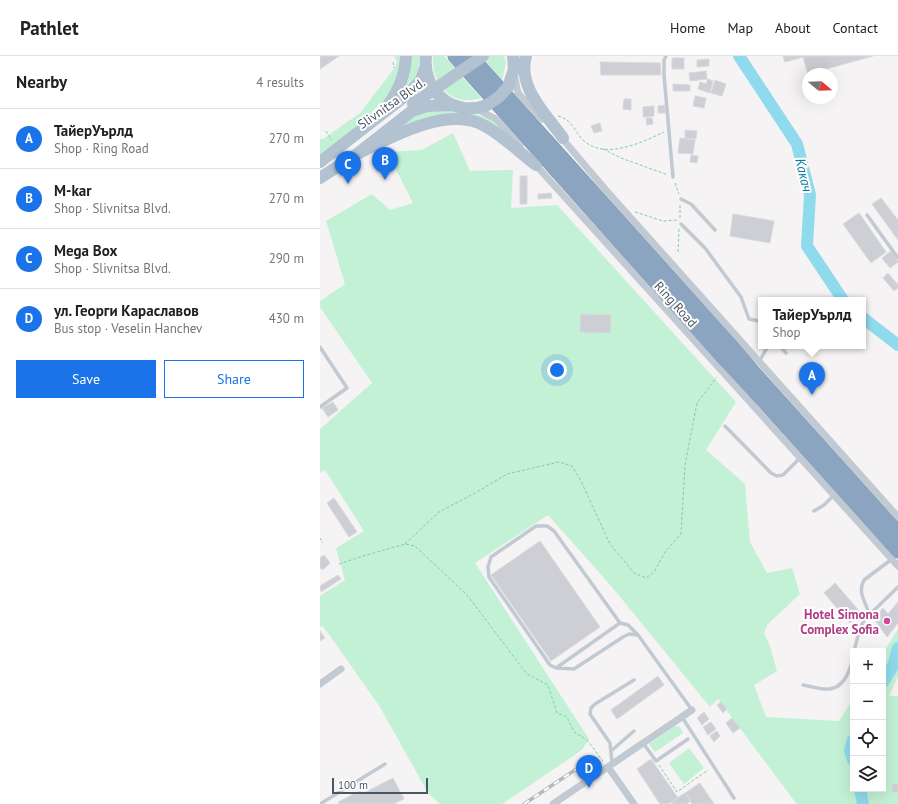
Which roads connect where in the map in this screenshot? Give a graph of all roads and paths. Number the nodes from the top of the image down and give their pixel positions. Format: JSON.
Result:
{"nodes":[{"id":1,"x":406,"y":56,"type":"edge"},
{"id":2,"x":455,"y":56,"type":"edge"},
{"id":3,"x":483,"y":56,"type":"edge"},
{"id":4,"x":526,"y":56,"type":"edge"},
{"id":5,"x":666,"y":56,"type":"edge"},
{"id":6,"x":470,"y":60,"type":"edge"},
{"id":7,"x":514,"y":61,"type":"edge"},
{"id":8,"x":426,"y":62,"type":"edge"},
{"id":9,"x":453,"y":105,"type":"junction"},
{"id":10,"x":481,"y":107,"type":"junction"},
{"id":11,"x":557,"y":116,"type":"dead end"},
{"id":12,"x":376,"y":118,"type":"junction"},
{"id":13,"x":668,"y":130,"type":"junction"},
{"id":14,"x":326,"y":131,"type":"dead end"},
{"id":15,"x":563,"y":138,"type":"junction"},
{"id":16,"x":333,"y":140,"type":"dead end"},
{"id":17,"x":603,"y":149,"type":"junction"},
{"id":18,"x":357,"y":154,"type":"junction"},
{"id":19,"x":536,"y":165,"type":"junction"},
{"id":20,"x":322,"y":167,"type":"edge"},
{"id":21,"x":673,"y":177,"type":"junction"},
{"id":22,"x":320,"y":178,"type":"edge"},
{"id":23,"x":681,"y":199,"type":"junction"},
{"id":24,"x":630,"y":211,"type":"dead end"},
{"id":25,"x":867,"y":215,"type":"dead end"},
{"id":26,"x":681,"y":224,"type":"joint"},
{"id":27,"x":715,"y":230,"type":"dead end"},
{"id":28,"x":678,"y":252,"type":"dead end"},
{"id":29,"x":898,"y":258,"type":"edge"},
{"id":30,"x":721,"y":320,"type":"joint"},
{"id":31,"x":758,"y":322,"type":"edge"},
{"id":32,"x":690,"y":336,"type":"junction"},
{"id":33,"x":320,"y":347,"type":"edge"},
{"id":34,"x":766,"y":349,"type":"edge"},
{"id":35,"x":783,"y":349,"type":"edge"},
{"id":36,"x":786,"y":353,"type":"dead end"},
{"id":37,"x":756,"y":367,"type":"junction"},
{"id":38,"x":722,"y":370,"type":"junction"},
{"id":39,"x":762,"y":399,"type":"junction"},
{"id":40,"x":320,"y":407,"type":"edge"},
{"id":41,"x":725,"y":426,"type":"dead end"},
{"id":42,"x":800,"y":458,"type":"junction"},
{"id":43,"x":834,"y":495,"type":"junction"},
{"id":44,"x":814,"y":511,"type":"dead end"},
{"id":45,"x":898,"y":517,"type":"edge"},
{"id":46,"x":898,"y":533,"type":"edge"},
{"id":47,"x":320,"y":538,"type":"edge"},
{"id":48,"x":323,"y":542,"type":"dead end"},
{"id":49,"x":405,"y":544,"type":"junction"},
{"id":50,"x":895,"y":555,"type":"edge"},
{"id":51,"x":339,"y":564,"type":"dead end"},
{"id":52,"x":898,"y":566,"type":"edge"},
{"id":53,"x":898,"y":587,"type":"edge"},
{"id":54,"x":869,"y":614,"type":"junction"},
{"id":55,"x":620,"y":623,"type":"junction"},
{"id":56,"x":638,"y":634,"type":"junction"},
{"id":57,"x":855,"y":648,"type":"edge"},
{"id":58,"x":556,"y":668,"type":"junction"},
{"id":59,"x":850,"y":668,"type":"edge"},
{"id":60,"x":341,"y":669,"type":"dead end"},
{"id":61,"x":634,"y":680,"type":"dead end"},
{"id":62,"x":320,"y":684,"type":"edge"},
{"id":63,"x":803,"y":685,"type":"dead end"},
{"id":64,"x":692,"y":710,"type":"joint"},
{"id":65,"x":682,"y":717,"type":"junction"},
{"id":66,"x":634,"y":731,"type":"dead end"},
{"id":67,"x":688,"y":739,"type":"dead end"},
{"id":68,"x":643,"y":743,"type":"junction"},
{"id":69,"x":611,"y":751,"type":"junction"},
{"id":70,"x":656,"y":761,"type":"junction"},
{"id":71,"x":385,"y":764,"type":"dead end"},
{"id":72,"x":610,"y":766,"type":"junction"},
{"id":73,"x":708,"y":770,"type":"dead end"},
{"id":74,"x":734,"y":798,"type":"dead end"},
{"id":75,"x":320,"y":804,"type":"edge"},
{"id":76,"x":553,"y":804,"type":"edge"},
{"id":77,"x":634,"y":804,"type":"edge"}],
"edges":[{"from":1,"to":12,"type":"main road"},
{"from":2,"to":39,"type":"highway","name":"Ring Road"},
{"from":3,"to":6,"type":"main road","name":"Slivnitsa Blvd.","bridge":true},
{"from":4,"to":15,"type":"main road"},
{"from":5,"to":13,"type":"lane"},
{"from":6,"to":20,"type":"main road","name":"Slivnitsa Blvd.","bridge":true},
{"from":6,"to":37,"type":"highway","name":"Ring Road"},
{"from":7,"to":10,"type":"main road","bridge":true},
{"from":7,"to":15,"type":"street"},
{"from":8,"to":9,"type":"main road"},
{"from":8,"to":12,"type":"main road","name":"Slivnitsa Blvd."},
{"from":9,"to":10,"type":"main road","name":"Slivnitsa Blvd."},
{"from":9,"to":18,"type":"main road","name":"Slivnitsa Blvd."},
{"from":10,"to":19,"type":"street"},
{"from":11,"to":17,"type":"path"},
{"from":12,"to":20,"type":"main road","name":"Slivnitsa Blvd."},
{"from":13,"to":17,"type":"path"},
{"from":13,"to":21,"type":"lane"},
{"from":14,"to":16,"type":"path"},
{"from":15,"to":30,"type":"street"},
{"from":17,"to":21,"type":"path"},
{"from":18,"to":19,"type":"main road"},
{"from":18,"to":22,"type":"main road","name":"Slivnitsa Blvd."},
{"from":19,"to":32,"type":"street"},
{"from":21,"to":23,"type":"path"},
{"from":23,"to":24,"type":"path"},
{"from":23,"to":27,"type":"lane"},
{"from":25,"to":29,"type":"lane"},
{"from":26,"to":28,"type":"path"},
{"from":26,"to":31,"type":"lane"},
{"from":30,"to":37,"type":"highway"},
{"from":32,"to":38,"type":"street"},
{"from":32,"to":39,"type":"highway"},
{"from":33,"to":40,"type":"lane"},
{"from":34,"to":37,"type":"lane"},
{"from":35,"to":36,"type":"lane"},
{"from":37,"to":45,"type":"street"},
{"from":37,"to":46,"type":"highway","name":"Ring Road"},
{"from":38,"to":42,"type":"street"},
{"from":38,"to":49,"type":"path"},
{"from":39,"to":50,"type":"highway","name":"Ring Road"},
{"from":41,"to":42,"type":"lane"},
{"from":42,"to":43,"type":"street"},
{"from":43,"to":44,"type":"lane"},
{"from":43,"to":50,"type":"street"},
{"from":47,"to":48,"type":"path"},
{"from":49,"to":51,"type":"path"},
{"from":49,"to":72,"type":"path"},
{"from":50,"to":52,"type":"street"},
{"from":50,"to":54,"type":"lane"},
{"from":53,"to":54,"type":"lane"},
{"from":54,"to":57,"type":"lane"},
{"from":55,"to":56,"type":"lane"},
{"from":55,"to":58,"type":"lane"},
{"from":55,"to":58,"type":"lane"},
{"from":56,"to":58,"type":"lane"},
{"from":56,"to":64,"type":"lane"},
{"from":59,"to":63,"type":"lane"},
{"from":60,"to":62,"type":"street"},
{"from":61,"to":69,"type":"lane"},
{"from":64,"to":65,"type":"street"},
{"from":65,"to":68,"type":"street"},
{"from":65,"to":74,"type":"lane"},
{"from":66,"to":69,"type":"lane"},
{"from":67,"to":70,"type":"lane"},
{"from":68,"to":70,"type":"lane"},
{"from":68,"to":72,"type":"street"},
{"from":69,"to":72,"type":"lane"},
{"from":70,"to":73,"type":"path"},
{"from":71,"to":75,"type":"lane"},
{"from":72,"to":76,"type":"street"},
{"from":72,"to":77,"type":"street"}]}
